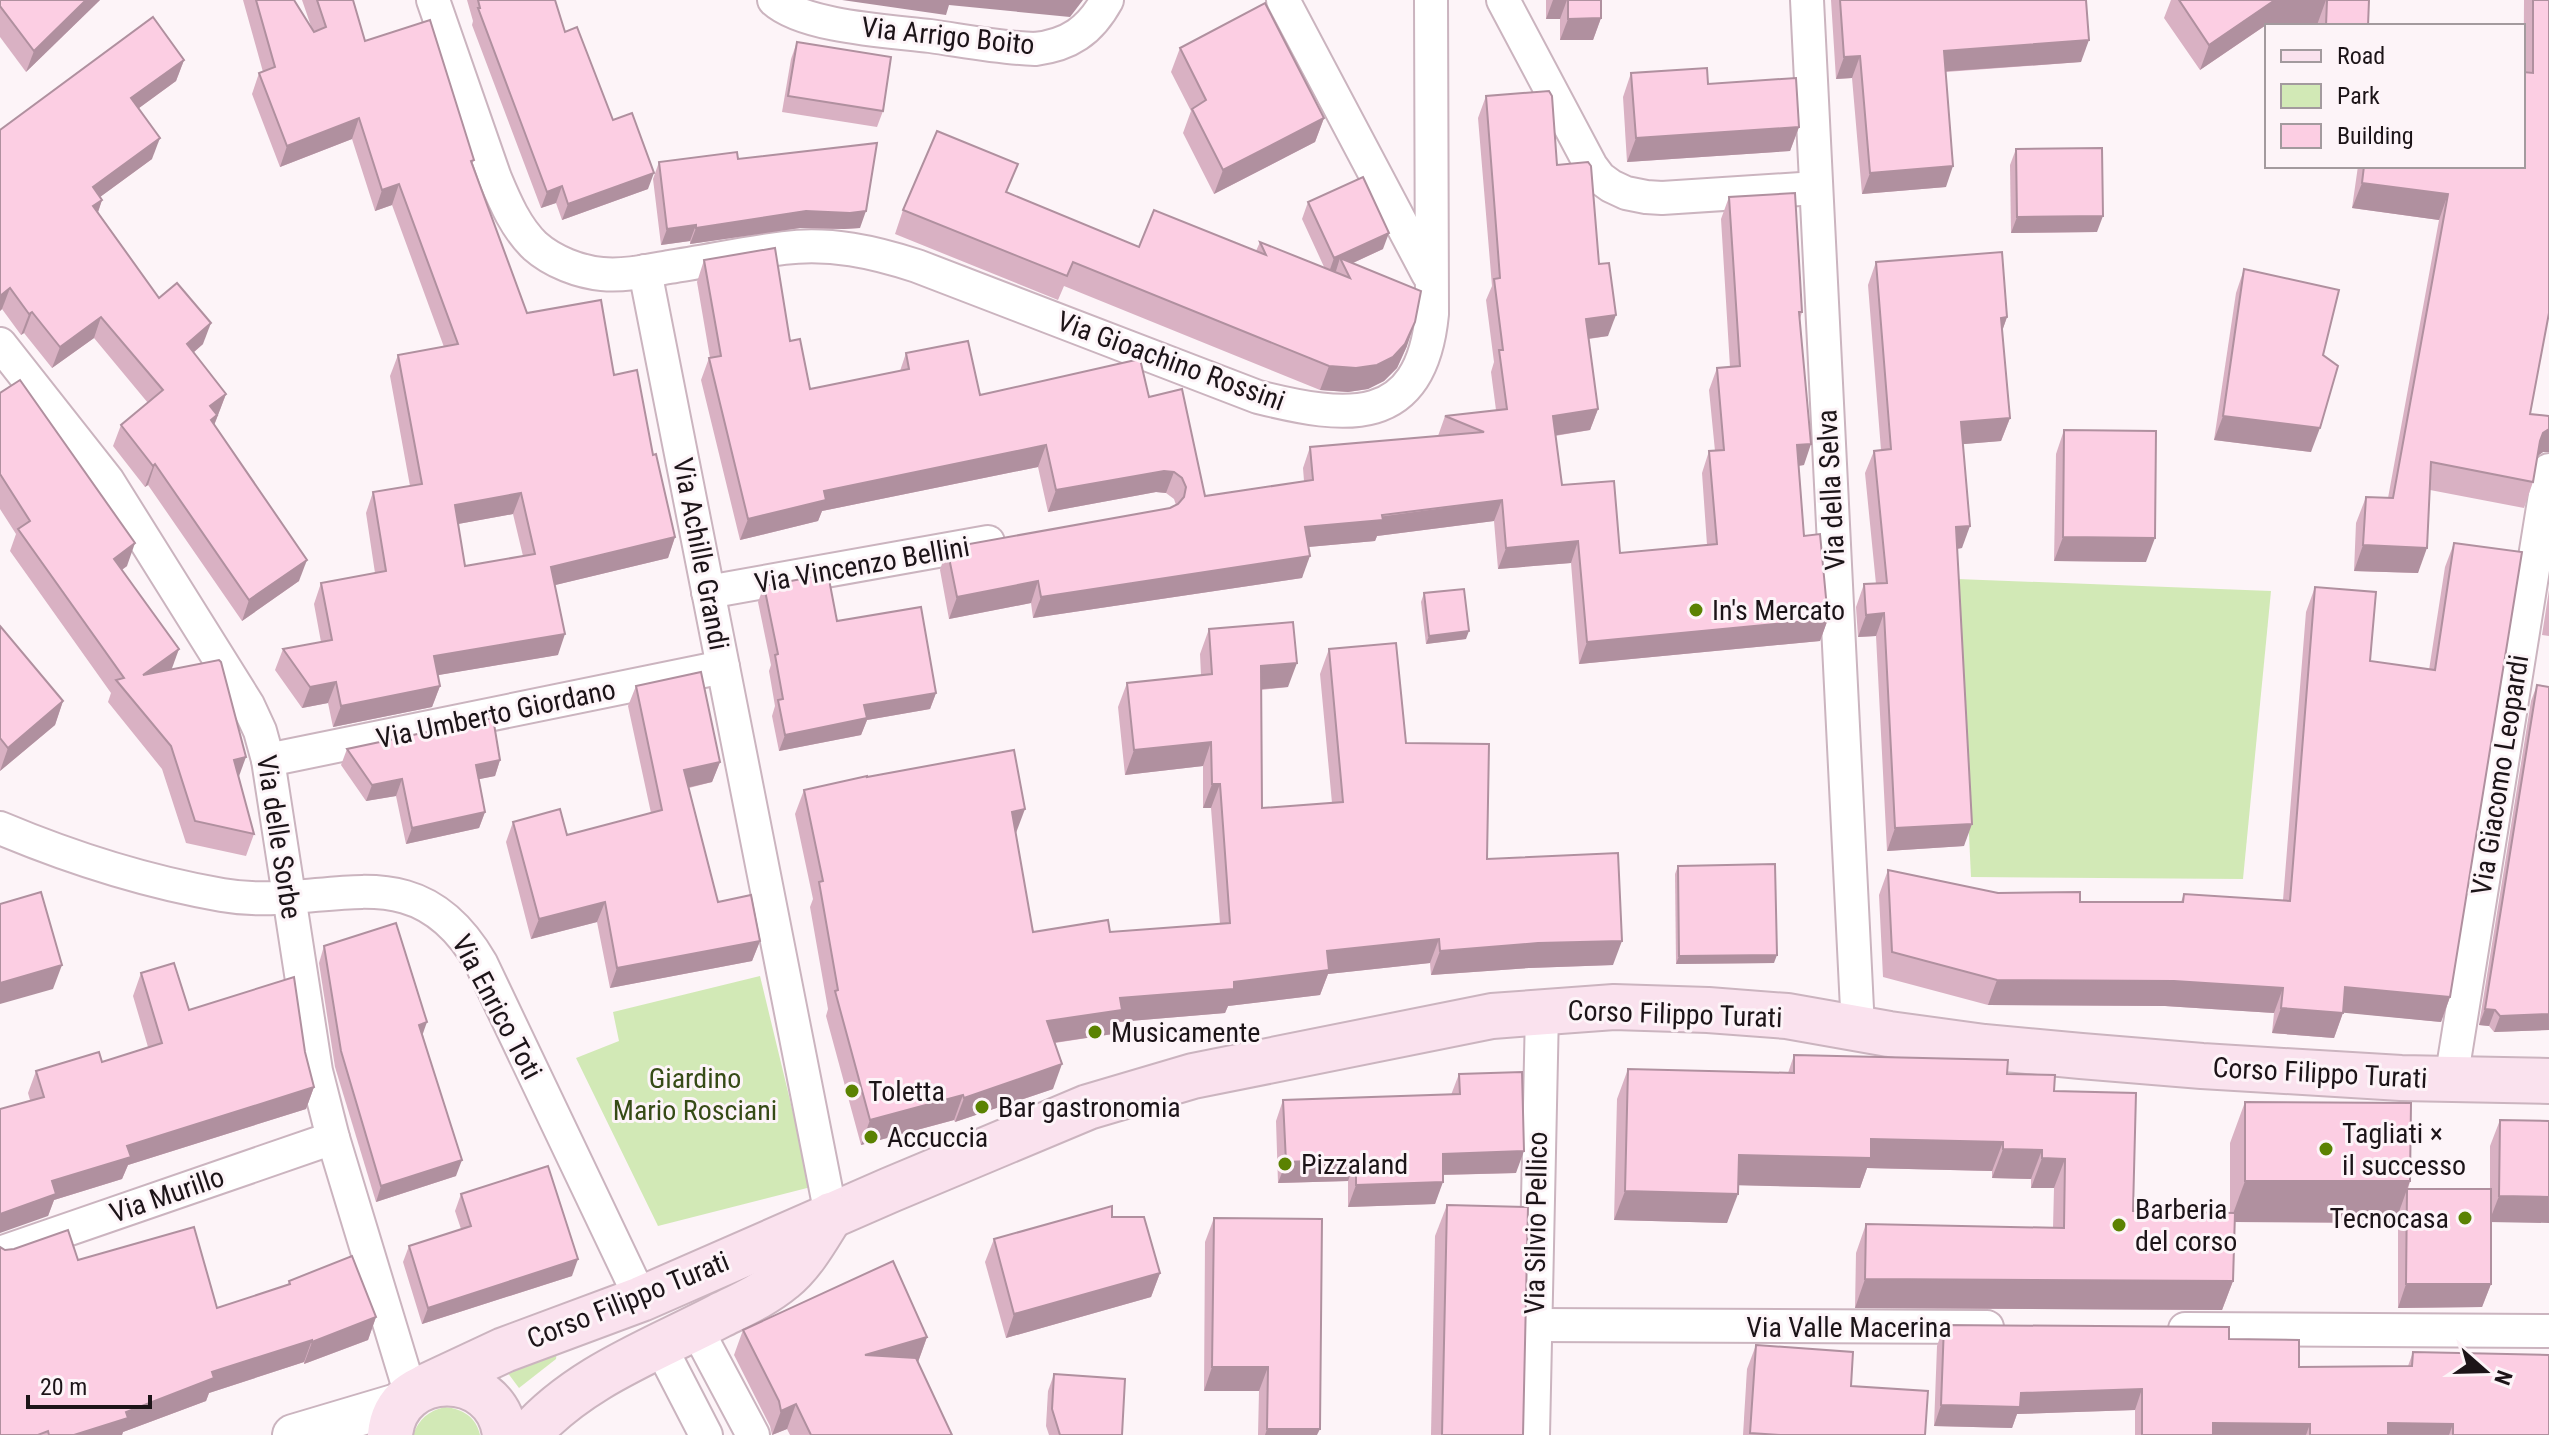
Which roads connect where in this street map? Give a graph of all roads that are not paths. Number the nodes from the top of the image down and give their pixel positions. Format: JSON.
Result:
{"nodes":[{"id":1,"x":433,"y":0,"type":"edge"},
{"id":2,"x":774,"y":0,"type":"edge"},
{"id":3,"x":1107,"y":0,"type":"edge"},
{"id":4,"x":1283,"y":0,"type":"edge"},
{"id":5,"x":1431,"y":0,"type":"edge"},
{"id":6,"x":1503,"y":0,"type":"edge"},
{"id":7,"x":1807,"y":0,"type":"edge"},
{"id":8,"x":1816,"y":188,"type":"junction"},
{"id":9,"x":645,"y":271,"type":"junction"},
{"id":10,"x":1431,"y":280,"type":"junction"},
{"id":11,"x":0,"y":344,"type":"edge"},
{"id":12,"x":2549,"y":470,"type":"edge"},
{"id":13,"x":1019,"y":536,"type":"edge"},
{"id":14,"x":2543,"y":552,"type":"edge"},
{"id":15,"x":708,"y":592,"type":"junction"},
{"id":16,"x":723,"y":667,"type":"junction"},
{"id":17,"x":268,"y":760,"type":"junction"},
{"id":18,"x":0,"y":828,"type":"edge"},
{"id":19,"x":289,"y":897,"type":"junction"},
{"id":20,"x":1542,"y":1011,"type":"junction"},
{"id":21,"x":1858,"y":1029,"type":"junction"},
{"id":22,"x":2451,"y":1080,"type":"junction"},
{"id":23,"x":2549,"y":1081,"type":"edge"},
{"id":24,"x":333,"y":1138,"type":"junction"},
{"id":25,"x":831,"y":1215,"type":"junction"},
{"id":26,"x":0,"y":1253,"type":"edge"},
{"id":27,"x":657,"y":1292,"type":"junction"},
{"id":28,"x":1534,"y":1325,"type":"junction"},
{"id":29,"x":2009,"y":1328,"type":"edge"},
{"id":30,"x":2152,"y":1328,"type":"edge"},
{"id":31,"x":2549,"y":1331,"type":"edge"},
{"id":32,"x":678,"y":1337,"type":"junction"},
{"id":33,"x":408,"y":1405,"type":"edge"},
{"id":34,"x":293,"y":1435,"type":"edge"},
{"id":35,"x":505,"y":1435,"type":"edge"},
{"id":36,"x":528,"y":1435,"type":"edge"},
{"id":37,"x":706,"y":1435,"type":"edge"},
{"id":38,"x":753,"y":1435,"type":"edge"},
{"id":39,"x":1533,"y":1435,"type":"edge"}],
"edges":[{"from":1,"to":9,"type":"street"},
{"from":2,"to":3,"type":"street","name":"Via Arrigo Boito"},
{"from":4,"to":10,"type":"street"},
{"from":5,"to":10,"type":"street","name":"Via Gioachino Rossini"},
{"from":6,"to":8,"type":"street"},
{"from":7,"to":8,"type":"street","name":"Via della Selva"},
{"from":8,"to":21,"type":"street","name":"Via della Selva"},
{"from":9,"to":10,"type":"street","name":"Via Gioachino Rossini"},
{"from":9,"to":15,"type":"street","name":"Via Achille Grandi"},
{"from":11,"to":17,"type":"street","name":"Via delle Sorbe"},
{"from":12,"to":14,"type":"street","name":"Via Giacomo Leopardi"},
{"from":13,"to":15,"type":"street","name":"Via Vincenzo Bellini"},
{"from":14,"to":22,"type":"street","name":"Via Giacomo Leopardi"},
{"from":15,"to":16,"type":"street","name":"Via Achille Grandi"},
{"from":16,"to":17,"type":"street","name":"Via Umberto Giordano"},
{"from":16,"to":25,"type":"street","name":"Via Achille Grandi"},
{"from":17,"to":19,"type":"street","name":"Via delle Sorbe"},
{"from":18,"to":19,"type":"street","name":"Via Enrico Toti"},
{"from":19,"to":24,"type":"street","name":"Via delle Sorbe"},
{"from":19,"to":27,"type":"street","name":"Via Enrico Toti"},
{"from":20,"to":21,"type":"main road","name":"Corso Filippo Turati"},
{"from":20,"to":25,"type":"main road","name":"Corso Filippo Turati"},
{"from":20,"to":28,"type":"street","name":"Via Silvio Pellico"},
{"from":21,"to":22,"type":"main road","name":"Corso Filippo Turati"},
{"from":22,"to":23,"type":"main road","name":"Corso Filippo Turati"},
{"from":24,"to":26,"type":"street","name":"Via Murillo"},
{"from":24,"to":33,"type":"street","name":"Via delle Sorbe"},
{"from":25,"to":27,"type":"main road","name":"Corso Filippo Turati"},
{"from":25,"to":32,"type":"main road","name":"Corso Filippo Turati"},
{"from":27,"to":32,"type":"street"},
{"from":27,"to":33,"type":"main road","name":"Corso Filippo Turati"},
{"from":28,"to":29,"type":"street","name":"Via Valle Macerina"},
{"from":28,"to":39,"type":"street","name":"Via Silvio Pellico"},
{"from":30,"to":31,"type":"street"},
{"from":32,"to":36,"type":"main road","name":"Corso Filippo Turati"},
{"from":32,"to":37,"type":"street"},
{"from":32,"to":38,"type":"street"},
{"from":33,"to":34,"type":"street"},
{"from":33,"to":35,"type":"main road"}]}
